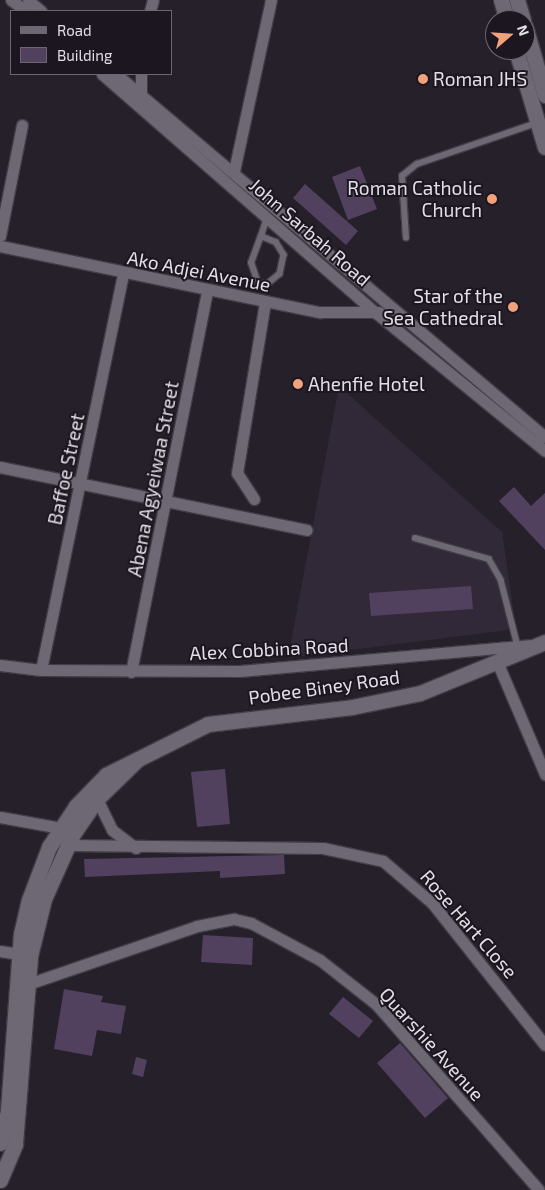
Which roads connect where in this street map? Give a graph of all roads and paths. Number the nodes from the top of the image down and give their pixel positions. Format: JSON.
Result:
{"nodes":[{"id":1,"x":11,"y":0,"type":"edge"},
{"id":2,"x":28,"y":0,"type":"edge"},
{"id":3,"x":271,"y":0,"type":"edge"},
{"id":4,"x":25,"y":10,"type":"edge"},
{"id":5,"x":41,"y":10,"type":"edge"},
{"id":6,"x":519,"y":60,"type":"edge"},
{"id":7,"x":535,"y":60,"type":"edge"},
{"id":8,"x":103,"y":75,"type":"edge"},
{"id":9,"x":117,"y":75,"type":"edge"},
{"id":10,"x":141,"y":75,"type":"edge"},
{"id":11,"x":141,"y":94,"type":"junction"},
{"id":12,"x":545,"y":95,"type":"edge"},
{"id":13,"x":537,"y":123,"type":"junction"},
{"id":14,"x":22,"y":125,"type":"dead end"},
{"id":15,"x":545,"y":148,"type":"edge"},
{"id":16,"x":234,"y":171,"type":"junction"},
{"id":17,"x":267,"y":217,"type":"junction"},
{"id":18,"x":0,"y":236,"type":"edge"},
{"id":19,"x":261,"y":236,"type":"junction"},
{"id":20,"x":406,"y":238,"type":"dead end"},
{"id":21,"x":0,"y":246,"type":"edge"},
{"id":22,"x":123,"y":274,"type":"junction"},
{"id":23,"x":207,"y":292,"type":"junction"},
{"id":24,"x":265,"y":302,"type":"junction"},
{"id":25,"x":392,"y":311,"type":"junction"},
{"id":26,"x":376,"y":313,"type":"junction"},
{"id":27,"x":545,"y":437,"type":"edge"},
{"id":28,"x":545,"y":452,"type":"edge"},
{"id":29,"x":0,"y":467,"type":"edge"},
{"id":30,"x":82,"y":484,"type":"junction"},
{"id":31,"x":254,"y":499,"type":"dead end"},
{"id":32,"x":167,"y":502,"type":"junction"},
{"id":33,"x":307,"y":530,"type":"dead end"},
{"id":34,"x":415,"y":538,"type":"dead end"},
{"id":35,"x":542,"y":643,"type":"edge"},
{"id":36,"x":518,"y":646,"type":"junction"},
{"id":37,"x":498,"y":664,"type":"junction"},
{"id":38,"x":0,"y":665,"type":"edge"},
{"id":39,"x":41,"y":670,"type":"junction"},
{"id":40,"x":131,"y":672,"type":"junction"},
{"id":41,"x":138,"y":759,"type":"junction"},
{"id":42,"x":545,"y":774,"type":"edge"},
{"id":43,"x":97,"y":800,"type":"junction"},
{"id":44,"x":0,"y":817,"type":"edge"},
{"id":45,"x":61,"y":828,"type":"junction"},
{"id":46,"x":68,"y":845,"type":"junction"},
{"id":47,"x":138,"y":849,"type":"junction"},
{"id":48,"x":0,"y":950,"type":"edge"},
{"id":49,"x":19,"y":954,"type":"junction"},
{"id":50,"x":28,"y":984,"type":"junction"},
{"id":51,"x":545,"y":1045,"type":"edge"},
{"id":52,"x":0,"y":1143,"type":"edge"},
{"id":53,"x":0,"y":1180,"type":"edge"},
{"id":54,"x":539,"y":1190,"type":"edge"}],
"edges":[{"from":1,"to":4,"type":"street"},
{"from":2,"to":5,"type":"street"},
{"from":3,"to":16,"type":"street"},
{"from":6,"to":13,"type":"street"},
{"from":7,"to":12,"type":"street"},
{"from":8,"to":17,"type":"street","name":"John Sarbah Road"},
{"from":9,"to":11,"type":"street","name":"John Sarbah Road"},
{"from":10,"to":11,"type":"street"},
{"from":11,"to":16,"type":"street","name":"John Sarbah Road"},
{"from":13,"to":15,"type":"street"},
{"from":13,"to":20,"type":"lane"},
{"from":14,"to":18,"type":"street"},
{"from":16,"to":25,"type":"street","name":"John Sarbah Road"},
{"from":17,"to":19,"type":"lane"},
{"from":17,"to":26,"type":"street","name":"John Sarbah Road"},
{"from":19,"to":19,"type":"lane"},
{"from":21,"to":22,"type":"street","name":"Ako Adjei Avenue"},
{"from":22,"to":23,"type":"street","name":"Ako Adjei Avenue"},
{"from":22,"to":30,"type":"street","name":"Baffoe Street"},
{"from":23,"to":24,"type":"street","name":"Ako Adjei Avenue"},
{"from":23,"to":32,"type":"street","name":"Abena Agyeiwaa Street"},
{"from":24,"to":26,"type":"street","name":"Ako Adjei Avenue"},
{"from":24,"to":31,"type":"street"},
{"from":25,"to":26,"type":"street","name":"Ako Adjei Avenue"},
{"from":25,"to":27,"type":"street","name":"John Sarbah Road"},
{"from":26,"to":28,"type":"street","name":"John Sarbah Road"},
{"from":29,"to":30,"type":"street"},
{"from":30,"to":32,"type":"street"},
{"from":30,"to":39,"type":"street","name":"Baffoe Street"},
{"from":32,"to":33,"type":"street"},
{"from":32,"to":40,"type":"street","name":"Abena Agyeiwaa Street"},
{"from":34,"to":36,"type":"lane"},
{"from":35,"to":36,"type":"street","name":"Alex Cobbina Road"},
{"from":35,"to":37,"type":"street","name":"Pobee Biney Road"},
{"from":36,"to":40,"type":"street","name":"Alex Cobbina Road"},
{"from":37,"to":41,"type":"street","name":"Pobee Biney Road"},
{"from":37,"to":42,"type":"street"},
{"from":38,"to":39,"type":"street","name":"Alex Cobbina Road"},
{"from":39,"to":40,"type":"street","name":"Alex Cobbina Road"},
{"from":41,"to":43,"type":"street","name":"Pobee Biney Road"},
{"from":41,"to":45,"type":"street","name":"Pobee Biney Road"},
{"from":43,"to":46,"type":"street","name":"Pobee Biney Road"},
{"from":43,"to":47,"type":"street"},
{"from":44,"to":45,"type":"street"},
{"from":45,"to":49,"type":"street","name":"Pobee Biney Road"},
{"from":46,"to":47,"type":"street","name":"Rose Hart Close"},
{"from":46,"to":50,"type":"street","name":"Pobee Biney Road"},
{"from":47,"to":51,"type":"street","name":"Rose Hart Close"},
{"from":48,"to":49,"type":"street"},
{"from":49,"to":52,"type":"street","name":"Pobee Biney Road"},
{"from":50,"to":53,"type":"street","name":"Pobee Biney Road"},
{"from":50,"to":54,"type":"street","name":"Quarshie Avenue"}]}
